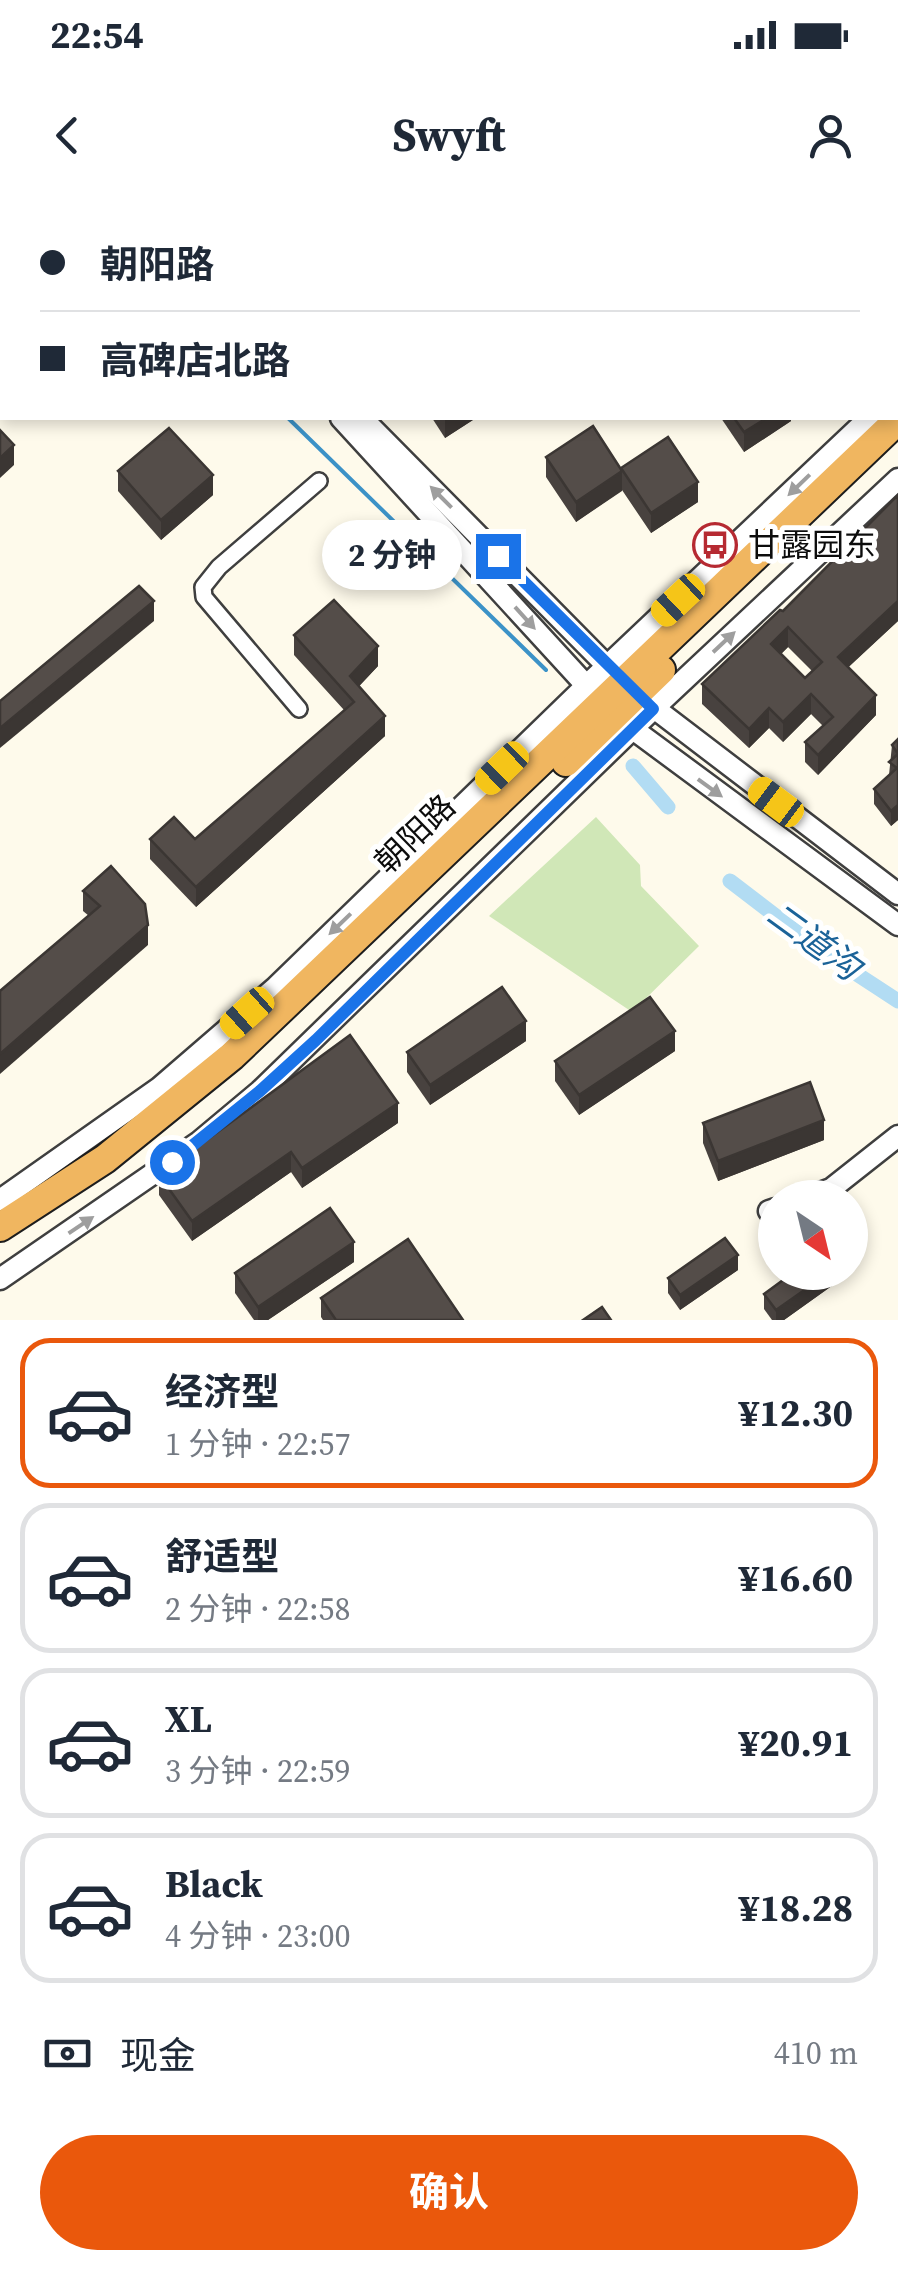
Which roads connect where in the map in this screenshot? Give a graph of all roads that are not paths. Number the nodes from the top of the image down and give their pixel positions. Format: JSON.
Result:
{"nodes":[{"id":1,"x":342,"y":420,"type":"edge"},
{"id":2,"x":364,"y":420,"type":"edge"},
{"id":3,"x":867,"y":420,"type":"edge"},
{"id":4,"x":898,"y":420,"type":"edge"},
{"id":5,"x":898,"y":445,"type":"edge"},
{"id":6,"x":898,"y":480,"type":"edge"},
{"id":7,"x":319,"y":482,"type":"dead end"},
{"id":8,"x":630,"y":687,"type":"junction"},
{"id":9,"x":609,"y":708,"type":"junction"},
{"id":10,"x":299,"y":709,"type":"dead end"},
{"id":11,"x":898,"y":894,"type":"edge"},
{"id":12,"x":898,"y":925,"type":"edge"},
{"id":13,"x":898,"y":1136,"type":"edge"},
{"id":14,"x":842,"y":1180,"type":"edge"},
{"id":15,"x":0,"y":1200,"type":"edge"},
{"id":16,"x":0,"y":1228,"type":"edge"},
{"id":17,"x":0,"y":1247,"type":"edge"},
{"id":18,"x":0,"y":1279,"type":"edge"}],
"edges":[{"from":1,"to":9,"type":"street","one_way":true},
{"from":8,"to":2,"type":"street","one_way":true},
{"from":3,"to":8,"type":"street","name":"朝阳路","one_way":true},
{"from":4,"to":8,"type":"highway","name":"朝阳路"},
{"from":5,"to":8,"type":"highway","name":"朝阳路"},
{"from":8,"to":6,"type":"street","name":"朝阳路","one_way":true},
{"from":7,"to":10,"type":"street"},
{"from":8,"to":9,"type":"highway","name":"朝阳路"},
{"from":8,"to":9,"type":"street","name":"朝阳路"},
{"from":8,"to":11,"type":"street"},
{"from":9,"to":12,"type":"street","one_way":true},
{"from":9,"to":15,"type":"street","name":"朝阳路","one_way":true},
{"from":9,"to":16,"type":"highway","name":"朝阳路"},
{"from":9,"to":17,"type":"highway","name":"朝阳路"},
{"from":18,"to":9,"type":"street","name":"朝阳路","one_way":true},
{"from":13,"to":14,"type":"street"}]}
